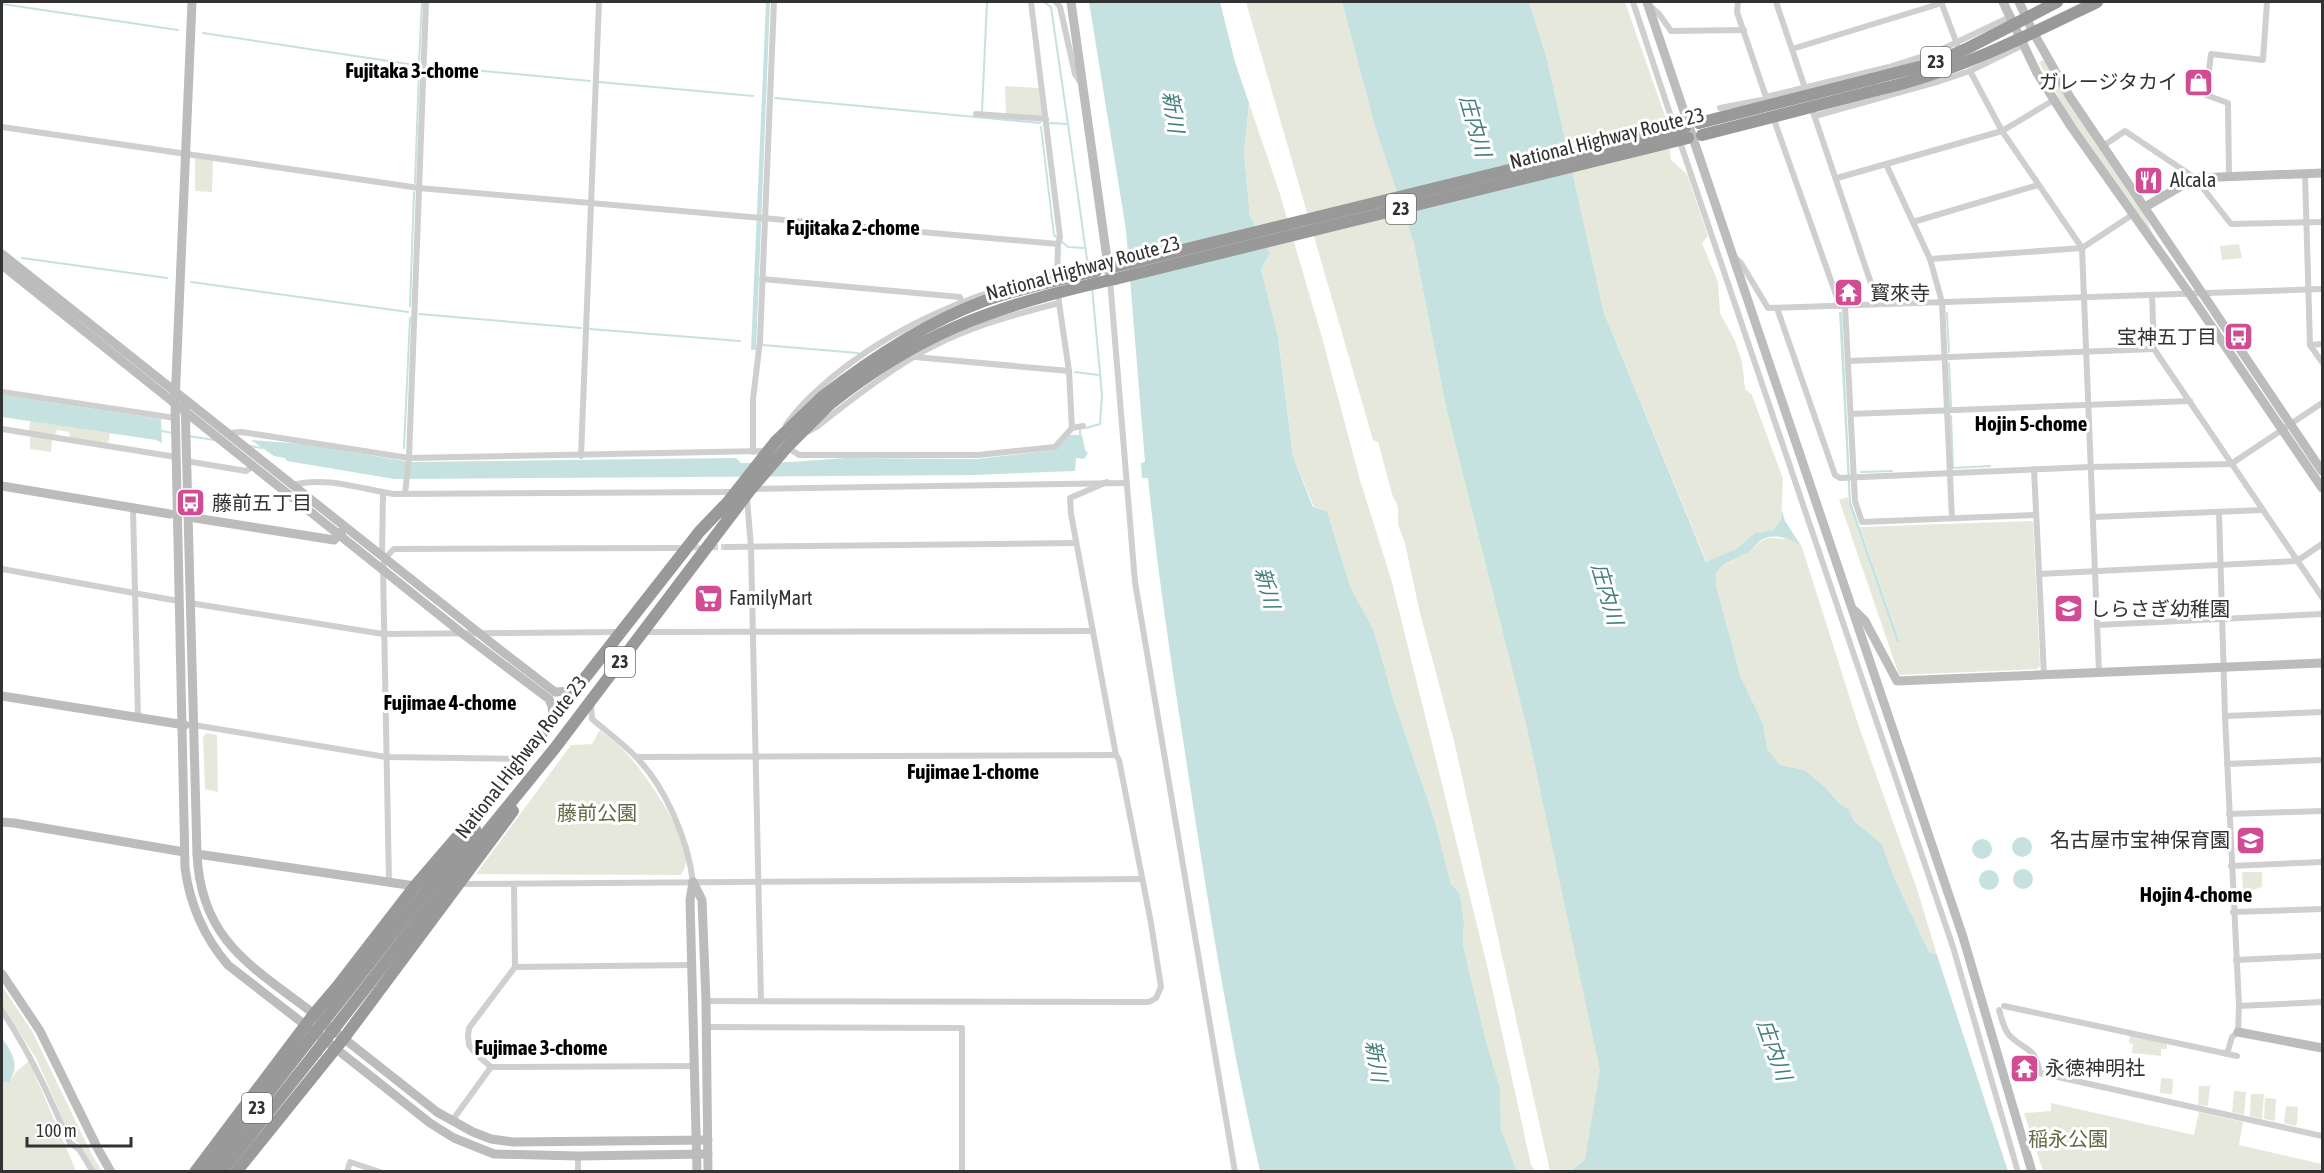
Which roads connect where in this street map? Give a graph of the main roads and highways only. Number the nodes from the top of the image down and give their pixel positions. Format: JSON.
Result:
{"nodes":[{"id":1,"x":2057,"y":2,"type":"edge"},
{"id":2,"x":2097,"y":2,"type":"edge"},
{"id":3,"x":1874,"y":85,"type":"junction"},
{"id":4,"x":826,"y":401,"type":"junction"},
{"id":5,"x":781,"y":446,"type":"junction"},
{"id":6,"x":742,"y":491,"type":"junction"},
{"id":7,"x":724,"y":506,"type":"junction"},
{"id":8,"x":555,"y":748,"type":"junction"},
{"id":9,"x":481,"y":831,"type":"junction"},
{"id":10,"x":311,"y":1048,"type":"junction"},
{"id":11,"x":195,"y":1172,"type":"edge"},
{"id":12,"x":207,"y":1172,"type":"edge"},
{"id":13,"x":221,"y":1172,"type":"edge"},
{"id":14,"x":236,"y":1172,"type":"edge"}],
"edges":[{"from":1,"to":3,"type":"highway","name":"National Highway Route 23","number":"23"},
{"from":2,"to":3,"type":"highway","name":"National Highway Route 23","number":"23"},
{"from":3,"to":4,"type":"highway","name":"National Highway Route 23","number":"23","bridge":true},
{"from":4,"to":5,"type":"highway","name":"National Highway Route 23","number":"23"},
{"from":4,"to":5,"type":"highway","name":"National Highway Route 23","number":"23"},
{"from":5,"to":6,"type":"highway","name":"National Highway Route 23","number":"23"},
{"from":6,"to":7,"type":"highway","name":"National Highway Route 23","number":"23"},
{"from":6,"to":8,"type":"highway","name":"National Highway Route 23","number":"23"},
{"from":7,"to":9,"type":"highway","name":"National Highway Route 23","number":"23"},
{"from":7,"to":11,"type":"highway"},
{"from":8,"to":9,"type":"highway","name":"National Highway Route 23","number":"23"},
{"from":8,"to":14,"type":"highway"},
{"from":9,"to":10,"type":"highway","name":"National Highway Route 23","number":"23","bridge":true},
{"from":10,"to":12,"type":"highway","name":"National Highway Route 23","number":"23"},
{"from":10,"to":13,"type":"highway","name":"National Highway Route 23","number":"23"}]}
